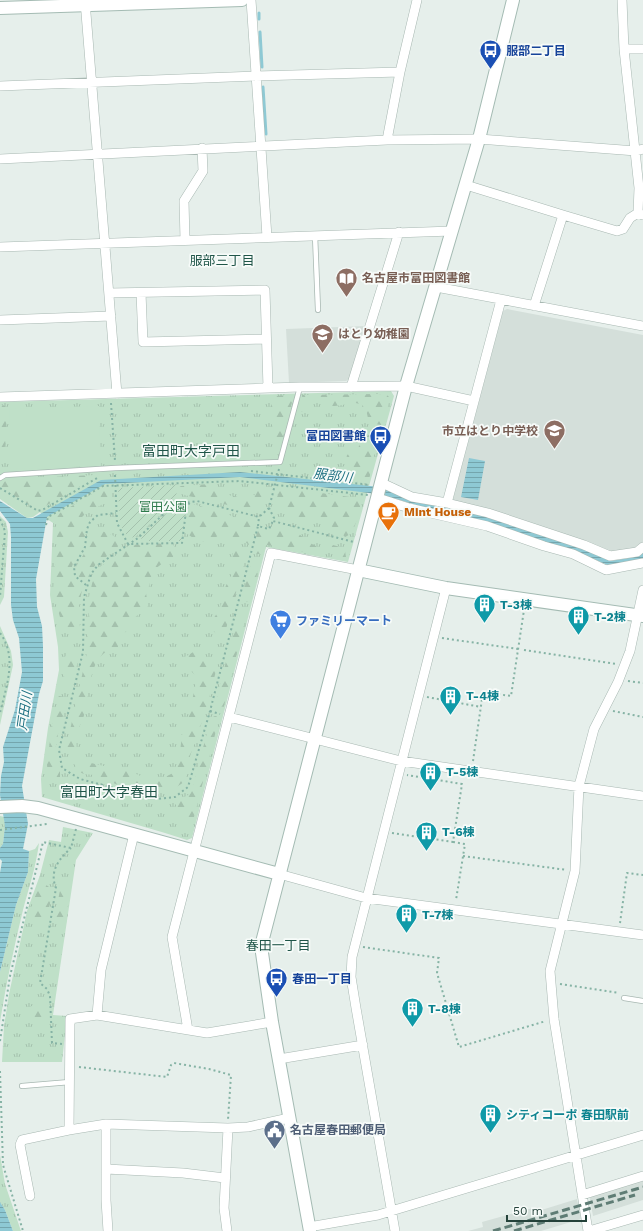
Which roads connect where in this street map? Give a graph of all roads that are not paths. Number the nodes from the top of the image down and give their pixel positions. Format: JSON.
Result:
{"nodes":[{"id":1,"x":242,"y":0,"type":"edge"},
{"id":2,"x":252,"y":0,"type":"edge"},
{"id":3,"x":417,"y":0,"type":"edge"},
{"id":4,"x":513,"y":0,"type":"edge"},
{"id":5,"x":622,"y":0,"type":"edge"},
{"id":6,"x":85,"y":2,"type":"edge"},
{"id":7,"x":0,"y":8,"type":"edge"},
{"id":8,"x":624,"y":49,"type":"junction"},
{"id":9,"x":643,"y":49,"type":"edge"},
{"id":10,"x":400,"y":72,"type":"junction"},
{"id":11,"x":256,"y":76,"type":"junction"},
{"id":12,"x":92,"y":83,"type":"junction"},
{"id":13,"x":0,"y":86,"type":"edge"},
{"id":14,"x":479,"y":139,"type":"junction"},
{"id":15,"x":387,"y":140,"type":"junction"},
{"id":16,"x":261,"y":144,"type":"junction"},
{"id":17,"x":202,"y":148,"type":"junction"},
{"id":18,"x":640,"y":150,"type":"edge"},
{"id":19,"x":98,"y":153,"type":"junction"},
{"id":20,"x":0,"y":159,"type":"edge"},
{"id":21,"x":466,"y":185,"type":"junction"},
{"id":22,"x":641,"y":214,"type":"edge"},
{"id":23,"x":563,"y":215,"type":"junction"},
{"id":24,"x":452,"y":231,"type":"junction"},
{"id":25,"x":399,"y":232,"type":"junction"},
{"id":26,"x":315,"y":235,"type":"junction"},
{"id":27,"x":267,"y":237,"type":"junction"},
{"id":28,"x":185,"y":240,"type":"junction"},
{"id":29,"x":105,"y":243,"type":"junction"},
{"id":30,"x":0,"y":247,"type":"edge"},
{"id":31,"x":436,"y":287,"type":"junction"},
{"id":32,"x":141,"y":292,"type":"junction"},
{"id":33,"x":109,"y":293,"type":"junction"},
{"id":34,"x":501,"y":300,"type":"junction"},
{"id":35,"x":534,"y":306,"type":"junction"},
{"id":36,"x":318,"y":310,"type":"dead end"},
{"id":37,"x":111,"y":316,"type":"junction"},
{"id":38,"x":0,"y":320,"type":"edge"},
{"id":39,"x":643,"y":326,"type":"edge"},
{"id":40,"x":266,"y":339,"type":"junction"},
{"id":41,"x":351,"y":386,"type":"junction"},
{"id":42,"x":406,"y":386,"type":"junction"},
{"id":43,"x":300,"y":387,"type":"junction"},
{"id":44,"x":268,"y":388,"type":"junction"},
{"id":45,"x":114,"y":394,"type":"junction"},
{"id":46,"x":0,"y":397,"type":"edge"},
{"id":47,"x":474,"y":401,"type":"junction"},
{"id":48,"x":0,"y":478,"type":"edge"},
{"id":49,"x":380,"y":489,"type":"junction"},
{"id":50,"x":447,"y":503,"type":"junction"},
{"id":51,"x":641,"y":557,"type":"edge"},
{"id":52,"x":358,"y":570,"type":"junction"},
{"id":53,"x":446,"y":588,"type":"junction"},
{"id":54,"x":643,"y":590,"type":"edge"},
{"id":55,"x":640,"y":616,"type":"edge"},
{"id":56,"x":229,"y":717,"type":"junction"},
{"id":57,"x":314,"y":739,"type":"junction"},
{"id":58,"x":401,"y":761,"type":"junction"},
{"id":59,"x":579,"y":786,"type":"junction"},
{"id":60,"x":643,"y":796,"type":"edge"},
{"id":61,"x":0,"y":807,"type":"edge"},
{"id":62,"x":134,"y":834,"type":"junction"},
{"id":63,"x":193,"y":851,"type":"junction"},
{"id":64,"x":279,"y":874,"type":"junction"},
{"id":65,"x":366,"y":898,"type":"junction"},
{"id":66,"x":562,"y":924,"type":"junction"},
{"id":67,"x":643,"y":935,"type":"edge"},
{"id":68,"x":624,"y":998,"type":"road end"},
{"id":69,"x":643,"y":1001,"type":"edge"},
{"id":70,"x":97,"y":1015,"type":"junction"},
{"id":71,"x":272,"y":1022,"type":"junction"},
{"id":72,"x":188,"y":1030,"type":"junction"},
{"id":73,"x":363,"y":1046,"type":"junction"},
{"id":74,"x":279,"y":1059,"type":"junction"},
{"id":75,"x":70,"y":1082,"type":"junction"},
{"id":76,"x":22,"y":1086,"type":"dead end"},
{"id":77,"x":289,"y":1118,"type":"junction"},
{"id":78,"x":106,"y":1124,"type":"junction"},
{"id":79,"x":228,"y":1128,"type":"junction"},
{"id":80,"x":69,"y":1130,"type":"junction"},
{"id":81,"x":643,"y":1136,"type":"edge"},
{"id":82,"x":576,"y":1155,"type":"junction"},
{"id":83,"x":106,"y":1169,"type":"junction"},
{"id":84,"x":643,"y":1176,"type":"edge"},
{"id":85,"x":225,"y":1178,"type":"junction"},
{"id":86,"x":582,"y":1195,"type":"junction"},
{"id":87,"x":30,"y":1196,"type":"dead end"},
{"id":88,"x":392,"y":1211,"type":"junction"},
{"id":89,"x":643,"y":1215,"type":"edge"},
{"id":90,"x":310,"y":1229,"type":"edge"},
{"id":91,"x":108,"y":1231,"type":"edge"},
{"id":92,"x":227,"y":1231,"type":"edge"},
{"id":93,"x":395,"y":1231,"type":"edge"},
{"id":94,"x":589,"y":1231,"type":"edge"}],
"edges":[{"from":1,"to":6,"type":"street"},
{"from":2,"to":11,"type":"street"},
{"from":3,"to":10,"type":"street"},
{"from":4,"to":14,"type":"street"},
{"from":5,"to":8,"type":"street"},
{"from":6,"to":7,"type":"street"},
{"from":6,"to":12,"type":"street"},
{"from":8,"to":9,"type":"street"},
{"from":8,"to":18,"type":"street"},
{"from":10,"to":11,"type":"street"},
{"from":10,"to":15,"type":"street"},
{"from":11,"to":12,"type":"street"},
{"from":11,"to":16,"type":"street"},
{"from":12,"to":13,"type":"street"},
{"from":12,"to":19,"type":"street"},
{"from":14,"to":15,"type":"street"},
{"from":14,"to":18,"type":"street"},
{"from":14,"to":21,"type":"street"},
{"from":15,"to":16,"type":"street"},
{"from":16,"to":17,"type":"street"},
{"from":16,"to":27,"type":"street"},
{"from":17,"to":19,"type":"street"},
{"from":17,"to":28,"type":"street"},
{"from":18,"to":22,"type":"street"},
{"from":19,"to":20,"type":"street"},
{"from":19,"to":29,"type":"street"},
{"from":21,"to":23,"type":"street"},
{"from":21,"to":24,"type":"street"},
{"from":22,"to":23,"type":"street"},
{"from":23,"to":35,"type":"street"},
{"from":24,"to":25,"type":"street"},
{"from":24,"to":31,"type":"street"},
{"from":25,"to":26,"type":"street"},
{"from":25,"to":41,"type":"street"},
{"from":26,"to":27,"type":"street"},
{"from":26,"to":36,"type":"lane"},
{"from":27,"to":28,"type":"street"},
{"from":28,"to":29,"type":"street"},
{"from":29,"to":30,"type":"street"},
{"from":29,"to":33,"type":"street"},
{"from":31,"to":34,"type":"street"},
{"from":31,"to":42,"type":"street"},
{"from":32,"to":33,"type":"street"},
{"from":32,"to":40,"type":"street"},
{"from":32,"to":40,"type":"street"},
{"from":33,"to":37,"type":"street"},
{"from":34,"to":35,"type":"street"},
{"from":34,"to":47,"type":"street"},
{"from":35,"to":39,"type":"street"},
{"from":37,"to":38,"type":"street"},
{"from":37,"to":45,"type":"street"},
{"from":40,"to":44,"type":"street"},
{"from":41,"to":42,"type":"street"},
{"from":41,"to":43,"type":"street"},
{"from":42,"to":47,"type":"street"},
{"from":42,"to":49,"type":"street"},
{"from":43,"to":44,"type":"street"},
{"from":43,"to":48,"type":"lane"},
{"from":44,"to":45,"type":"street"},
{"from":45,"to":46,"type":"street"},
{"from":47,"to":50,"type":"street"},
{"from":49,"to":50,"type":"street"},
{"from":49,"to":51,"type":"street"},
{"from":49,"to":52,"type":"street"},
{"from":50,"to":51,"type":"street"},
{"from":52,"to":53,"type":"street"},
{"from":52,"to":56,"type":"street"},
{"from":52,"to":57,"type":"street"},
{"from":53,"to":55,"type":"street"},
{"from":53,"to":58,"type":"street"},
{"from":54,"to":55,"type":"street"},
{"from":55,"to":59,"type":"street"},
{"from":56,"to":57,"type":"street"},
{"from":56,"to":63,"type":"street"},
{"from":57,"to":58,"type":"street"},
{"from":57,"to":64,"type":"street"},
{"from":58,"to":59,"type":"street"},
{"from":58,"to":65,"type":"street"},
{"from":59,"to":60,"type":"street"},
{"from":59,"to":66,"type":"street"},
{"from":61,"to":62,"type":"street"},
{"from":62,"to":63,"type":"street"},
{"from":62,"to":70,"type":"street"},
{"from":63,"to":64,"type":"street"},
{"from":63,"to":72,"type":"street"},
{"from":64,"to":65,"type":"street"},
{"from":64,"to":71,"type":"street"},
{"from":65,"to":66,"type":"street"},
{"from":65,"to":73,"type":"street"},
{"from":66,"to":67,"type":"street"},
{"from":66,"to":82,"type":"street"},
{"from":68,"to":69,"type":"lane"},
{"from":70,"to":72,"type":"street"},
{"from":70,"to":75,"type":"street"},
{"from":71,"to":72,"type":"street"},
{"from":71,"to":74,"type":"street"},
{"from":73,"to":74,"type":"street"},
{"from":73,"to":88,"type":"street"},
{"from":74,"to":77,"type":"street"},
{"from":75,"to":76,"type":"lane"},
{"from":75,"to":80,"type":"street"},
{"from":77,"to":79,"type":"street"},
{"from":77,"to":90,"type":"street"},
{"from":78,"to":79,"type":"street"},
{"from":78,"to":80,"type":"street"},
{"from":78,"to":83,"type":"street"},
{"from":79,"to":85,"type":"street"},
{"from":80,"to":87,"type":"street"},
{"from":81,"to":82,"type":"street"},
{"from":82,"to":86,"type":"street"},
{"from":82,"to":88,"type":"street"},
{"from":83,"to":85,"type":"street"},
{"from":83,"to":91,"type":"street"},
{"from":84,"to":86,"type":"street"},
{"from":85,"to":92,"type":"street"},
{"from":86,"to":94,"type":"street"},
{"from":88,"to":90,"type":"street"},
{"from":88,"to":93,"type":"street"},
{"from":89,"to":94,"type":"street"}]}
